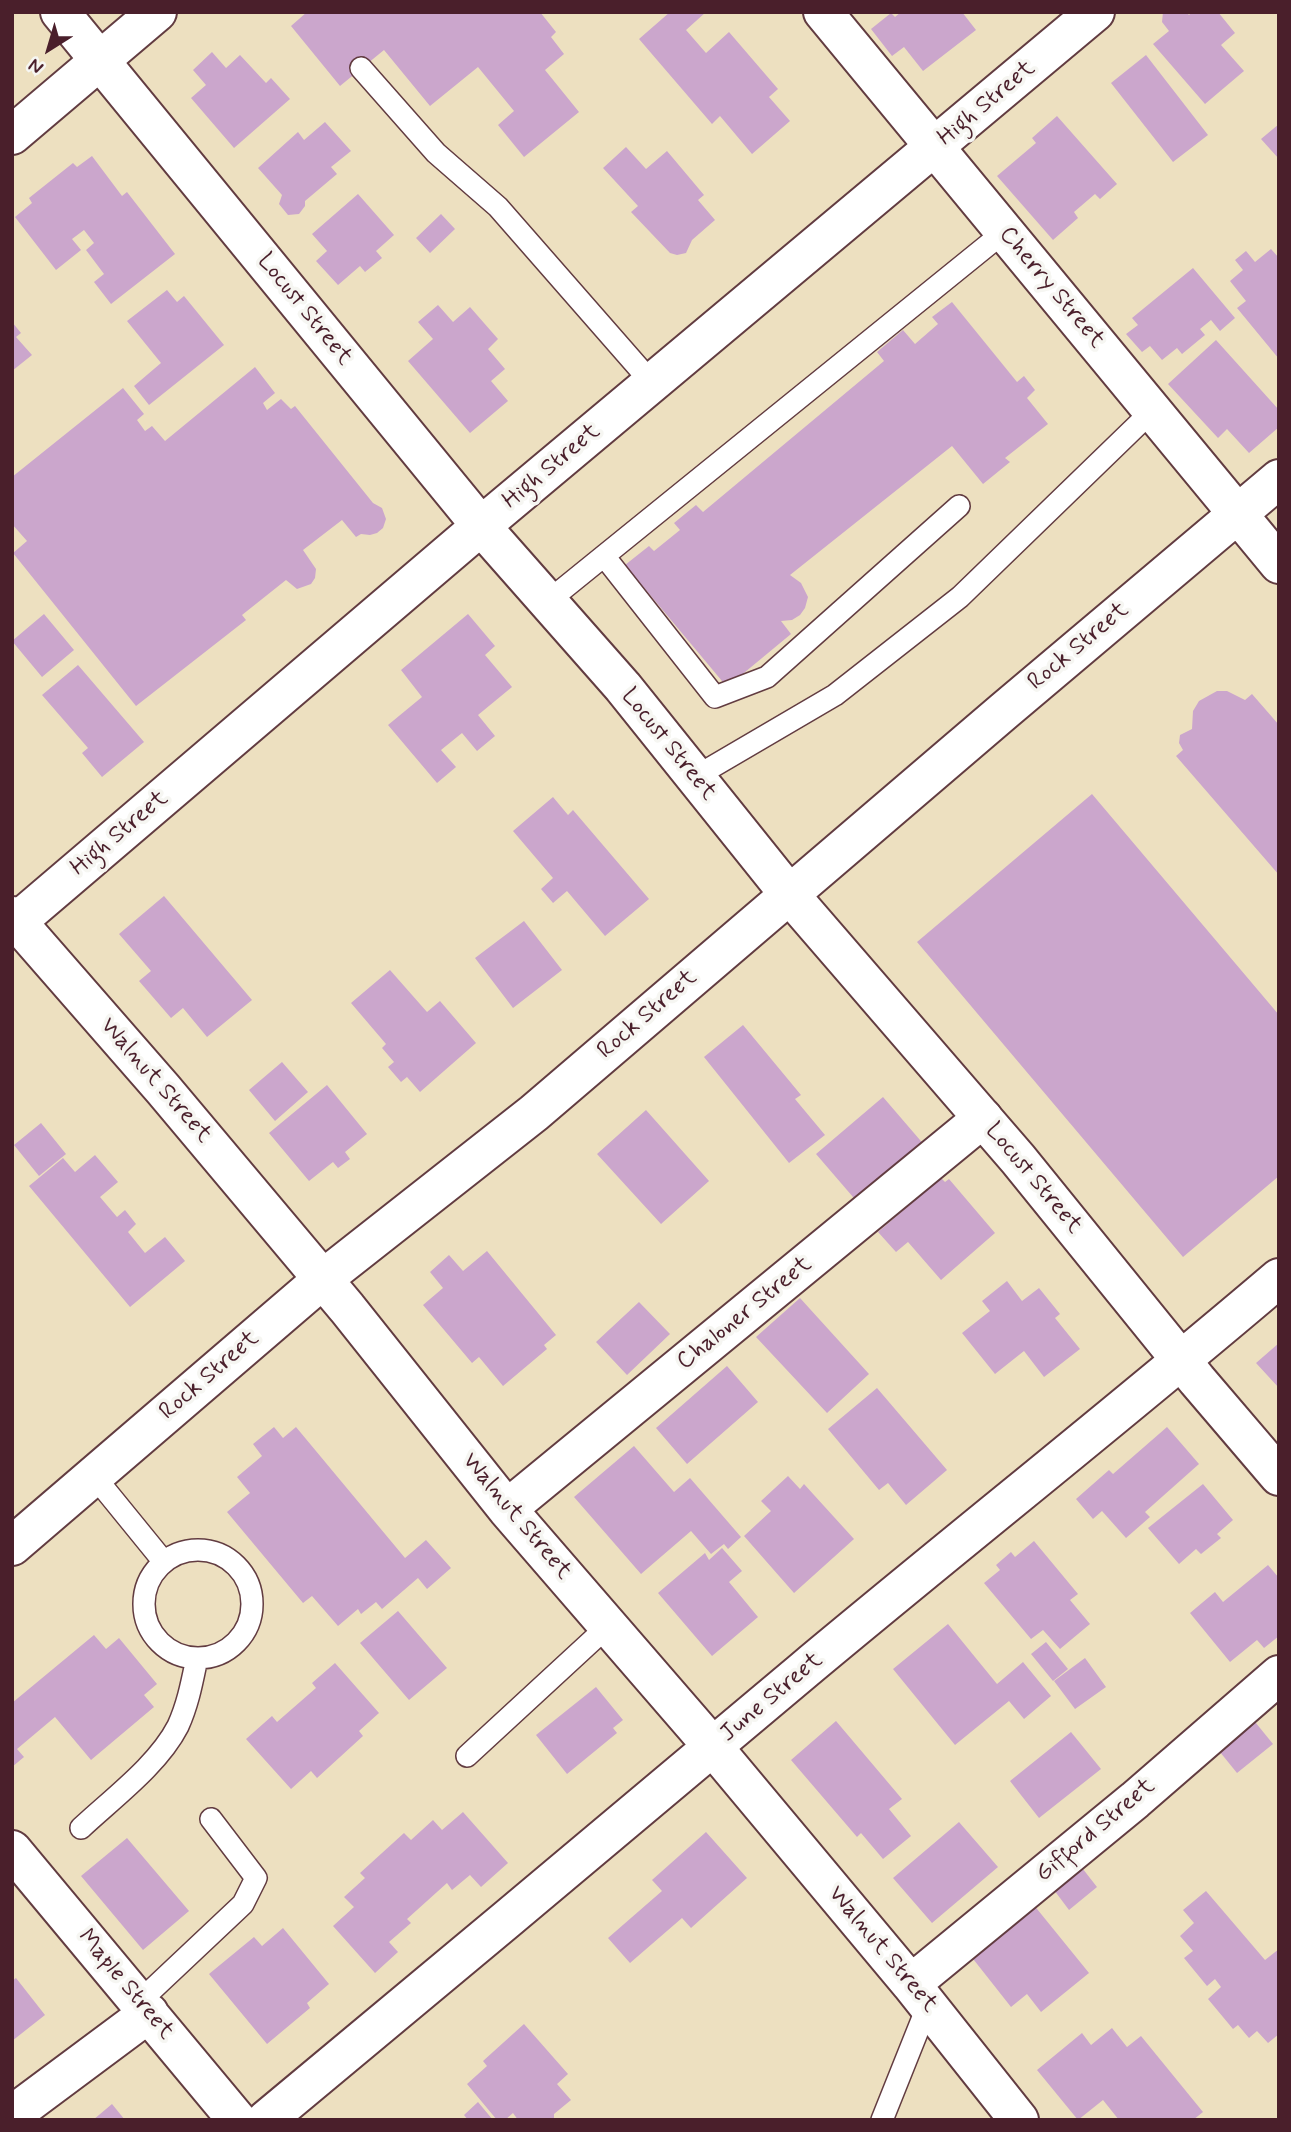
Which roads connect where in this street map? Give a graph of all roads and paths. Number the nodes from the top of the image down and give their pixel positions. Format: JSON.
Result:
{"nodes":[{"id":1,"x":60,"y":12,"type":"edge"},
{"id":2,"x":157,"y":12,"type":"edge"},
{"id":3,"x":823,"y":12,"type":"edge"},
{"id":4,"x":1095,"y":12,"type":"edge"},
{"id":5,"x":99,"y":61,"type":"junction"},
{"id":6,"x":361,"y":68,"type":"dead end"},
{"id":7,"x":12,"y":135,"type":"edge"},
{"id":8,"x":935,"y":148,"type":"junction"},
{"id":9,"x":1004,"y":232,"type":"junction"},
{"id":10,"x":652,"y":383,"type":"junction"},
{"id":11,"x":1152,"y":411,"type":"junction"},
{"id":12,"x":1279,"y":479,"type":"edge"},
{"id":13,"x":959,"y":506,"type":"dead end"},
{"id":14,"x":1237,"y":514,"type":"junction"},
{"id":15,"x":481,"y":526,"type":"junction"},
{"id":16,"x":604,"y":556,"type":"junction"},
{"id":17,"x":1279,"y":564,"type":"edge"},
{"id":18,"x":548,"y":602,"type":"junction"},
{"id":19,"x":695,"y":777,"type":"junction"},
{"id":20,"x":789,"y":894,"type":"junction"},
{"id":21,"x":14,"y":921,"type":"edge"},
{"id":22,"x":983,"y":1118,"type":"junction"},
{"id":23,"x":1279,"y":1278,"type":"edge"},
{"id":24,"x":323,"y":1279,"type":"junction"},
{"id":25,"x":1182,"y":1360,"type":"junction"},
{"id":26,"x":94,"y":1476,"type":"junction"},
{"id":27,"x":1279,"y":1476,"type":"edge"},
{"id":28,"x":507,"y":1509,"type":"junction"},
{"id":29,"x":12,"y":1546,"type":"edge"},
{"id":30,"x":164,"y":1562,"type":"junction"},
{"id":31,"x":608,"y":1626,"type":"junction"},
{"id":32,"x":197,"y":1658,"type":"junction"},
{"id":33,"x":1279,"y":1675,"type":"edge"},
{"id":34,"x":713,"y":1747,"type":"junction"},
{"id":35,"x":467,"y":1756,"type":"dead end"},
{"id":36,"x":211,"y":1819,"type":"dead end"},
{"id":37,"x":81,"y":1828,"type":"dead end"},
{"id":38,"x":12,"y":1850,"type":"edge"},
{"id":39,"x":920,"y":1994,"type":"junction"},
{"id":40,"x":144,"y":2008,"type":"junction"},
{"id":41,"x":12,"y":2115,"type":"edge"},
{"id":42,"x":237,"y":2120,"type":"edge"},
{"id":43,"x":266,"y":2120,"type":"edge"},
{"id":44,"x":882,"y":2120,"type":"edge"},
{"id":45,"x":1019,"y":2120,"type":"edge"}],
"edges":[{"from":1,"to":5,"type":"street","name":"Locust Street"},
{"from":2,"to":5,"type":"street"},
{"from":3,"to":8,"type":"street","name":"Cherry Street"},
{"from":4,"to":8,"type":"street","name":"High Street"},
{"from":5,"to":7,"type":"street"},
{"from":5,"to":15,"type":"street","name":"Locust Street"},
{"from":6,"to":10,"type":"lane"},
{"from":8,"to":9,"type":"street","name":"Cherry Street"},
{"from":8,"to":10,"type":"street","name":"High Street"},
{"from":9,"to":11,"type":"street","name":"Cherry Street"},
{"from":9,"to":16,"type":"lane"},
{"from":10,"to":15,"type":"street","name":"High Street"},
{"from":11,"to":14,"type":"street","name":"Cherry Street"},
{"from":11,"to":19,"type":"lane"},
{"from":12,"to":14,"type":"street","name":"Rock Street"},
{"from":13,"to":16,"type":"lane"},
{"from":14,"to":17,"type":"street","name":"Cherry Street"},
{"from":14,"to":20,"type":"street","name":"Rock Street"},
{"from":15,"to":18,"type":"street","name":"Locust Street"},
{"from":15,"to":21,"type":"street","name":"High Street"},
{"from":16,"to":18,"type":"lane"},
{"from":18,"to":19,"type":"street","name":"Locust Street"},
{"from":19,"to":20,"type":"street","name":"Locust Street"},
{"from":20,"to":22,"type":"street","name":"Locust Street"},
{"from":20,"to":24,"type":"street","name":"Rock Street"},
{"from":21,"to":24,"type":"street","name":"Walnut Street"},
{"from":22,"to":25,"type":"street","name":"Locust Street"},
{"from":22,"to":28,"type":"street","name":"Chaloner Street"},
{"from":23,"to":25,"type":"street","name":"June Street"},
{"from":24,"to":26,"type":"street","name":"Rock Street"},
{"from":24,"to":28,"type":"street","name":"Walnut Street"},
{"from":25,"to":27,"type":"street","name":"Locust Street"},
{"from":25,"to":34,"type":"street","name":"June Street"},
{"from":26,"to":29,"type":"street","name":"Rock Street"},
{"from":26,"to":30,"type":"lane"},
{"from":28,"to":31,"type":"street","name":"Walnut Street"},
{"from":30,"to":32,"type":"lane"},
{"from":30,"to":32,"type":"lane"},
{"from":31,"to":34,"type":"street","name":"Walnut Street"},
{"from":31,"to":35,"type":"lane"},
{"from":32,"to":37,"type":"lane"},
{"from":33,"to":39,"type":"street","name":"Gifford Street"},
{"from":34,"to":39,"type":"street","name":"Walnut Street"},
{"from":34,"to":43,"type":"street","name":"June Street"},
{"from":36,"to":40,"type":"lane"},
{"from":38,"to":40,"type":"street","name":"Maple Street"},
{"from":39,"to":44,"type":"lane"},
{"from":39,"to":45,"type":"street","name":"Walnut Street"},
{"from":40,"to":41,"type":"street"},
{"from":40,"to":42,"type":"street","name":"Maple Street"}]}
